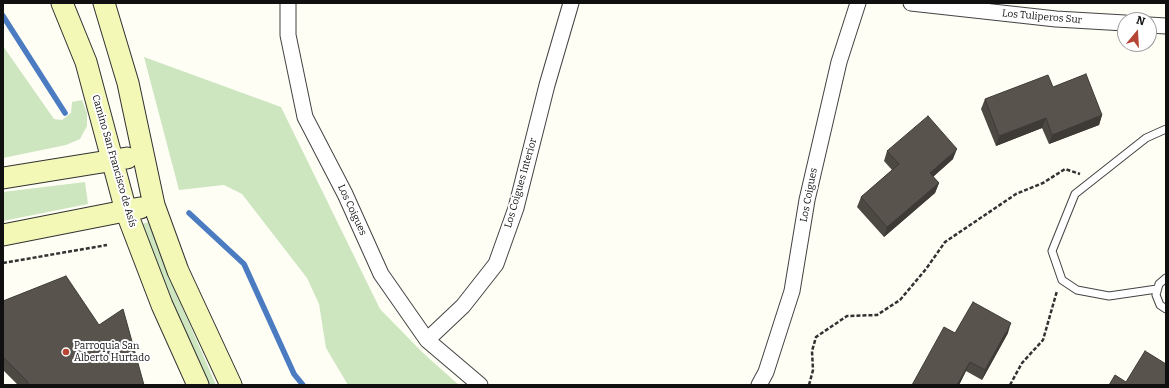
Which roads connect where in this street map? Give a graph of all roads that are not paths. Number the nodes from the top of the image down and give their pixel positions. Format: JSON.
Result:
{"nodes":[{"id":1,"x":62,"y":3,"type":"edge"},
{"id":2,"x":104,"y":3,"type":"edge"},
{"id":3,"x":288,"y":3,"type":"edge"},
{"id":4,"x":571,"y":3,"type":"edge"},
{"id":5,"x":858,"y":3,"type":"edge"},
{"id":6,"x":911,"y":3,"type":"edge"},
{"id":7,"x":1117,"y":23,"type":"edge"},
{"id":8,"x":1166,"y":129,"type":"edge"},
{"id":9,"x":143,"y":155,"type":"junction"},
{"id":10,"x":113,"y":160,"type":"junction"},
{"id":11,"x":3,"y":178,"type":"edge"},
{"id":12,"x":154,"y":205,"type":"junction"},
{"id":13,"x":126,"y":210,"type":"junction"},
{"id":14,"x":3,"y":235,"type":"edge"},
{"id":15,"x":1166,"y":278,"type":"edge"},
{"id":16,"x":1157,"y":289,"type":"junction"},
{"id":17,"x":1166,"y":309,"type":"edge"},
{"id":18,"x":427,"y":340,"type":"junction"},
{"id":19,"x":198,"y":385,"type":"edge"},
{"id":20,"x":232,"y":385,"type":"edge"},
{"id":21,"x":480,"y":385,"type":"edge"},
{"id":22,"x":759,"y":385,"type":"edge"}],
"edges":[{"from":1,"to":10,"type":"main road","name":"Camino San Francisco de Asís"},
{"from":2,"to":9,"type":"main road"},
{"from":3,"to":18,"type":"street","name":"Los Coigues"},
{"from":4,"to":18,"type":"street","name":"Los Coigues Interior"},
{"from":5,"to":22,"type":"street","name":"Los Coigues"},
{"from":6,"to":7,"type":"street","name":"Los Tuliperos Sur"},
{"from":8,"to":16,"type":"lane"},
{"from":9,"to":10,"type":"main road"},
{"from":9,"to":12,"type":"main road"},
{"from":10,"to":11,"type":"main road"},
{"from":10,"to":13,"type":"main road","name":"Camino San Francisco de Asís"},
{"from":12,"to":13,"type":"main road"},
{"from":12,"to":20,"type":"main road"},
{"from":13,"to":14,"type":"main road"},
{"from":13,"to":19,"type":"main road","name":"Camino San Francisco de Asís"},
{"from":15,"to":16,"type":"lane"},
{"from":16,"to":17,"type":"lane"},
{"from":18,"to":21,"type":"street","name":"Los Coigues"}]}
